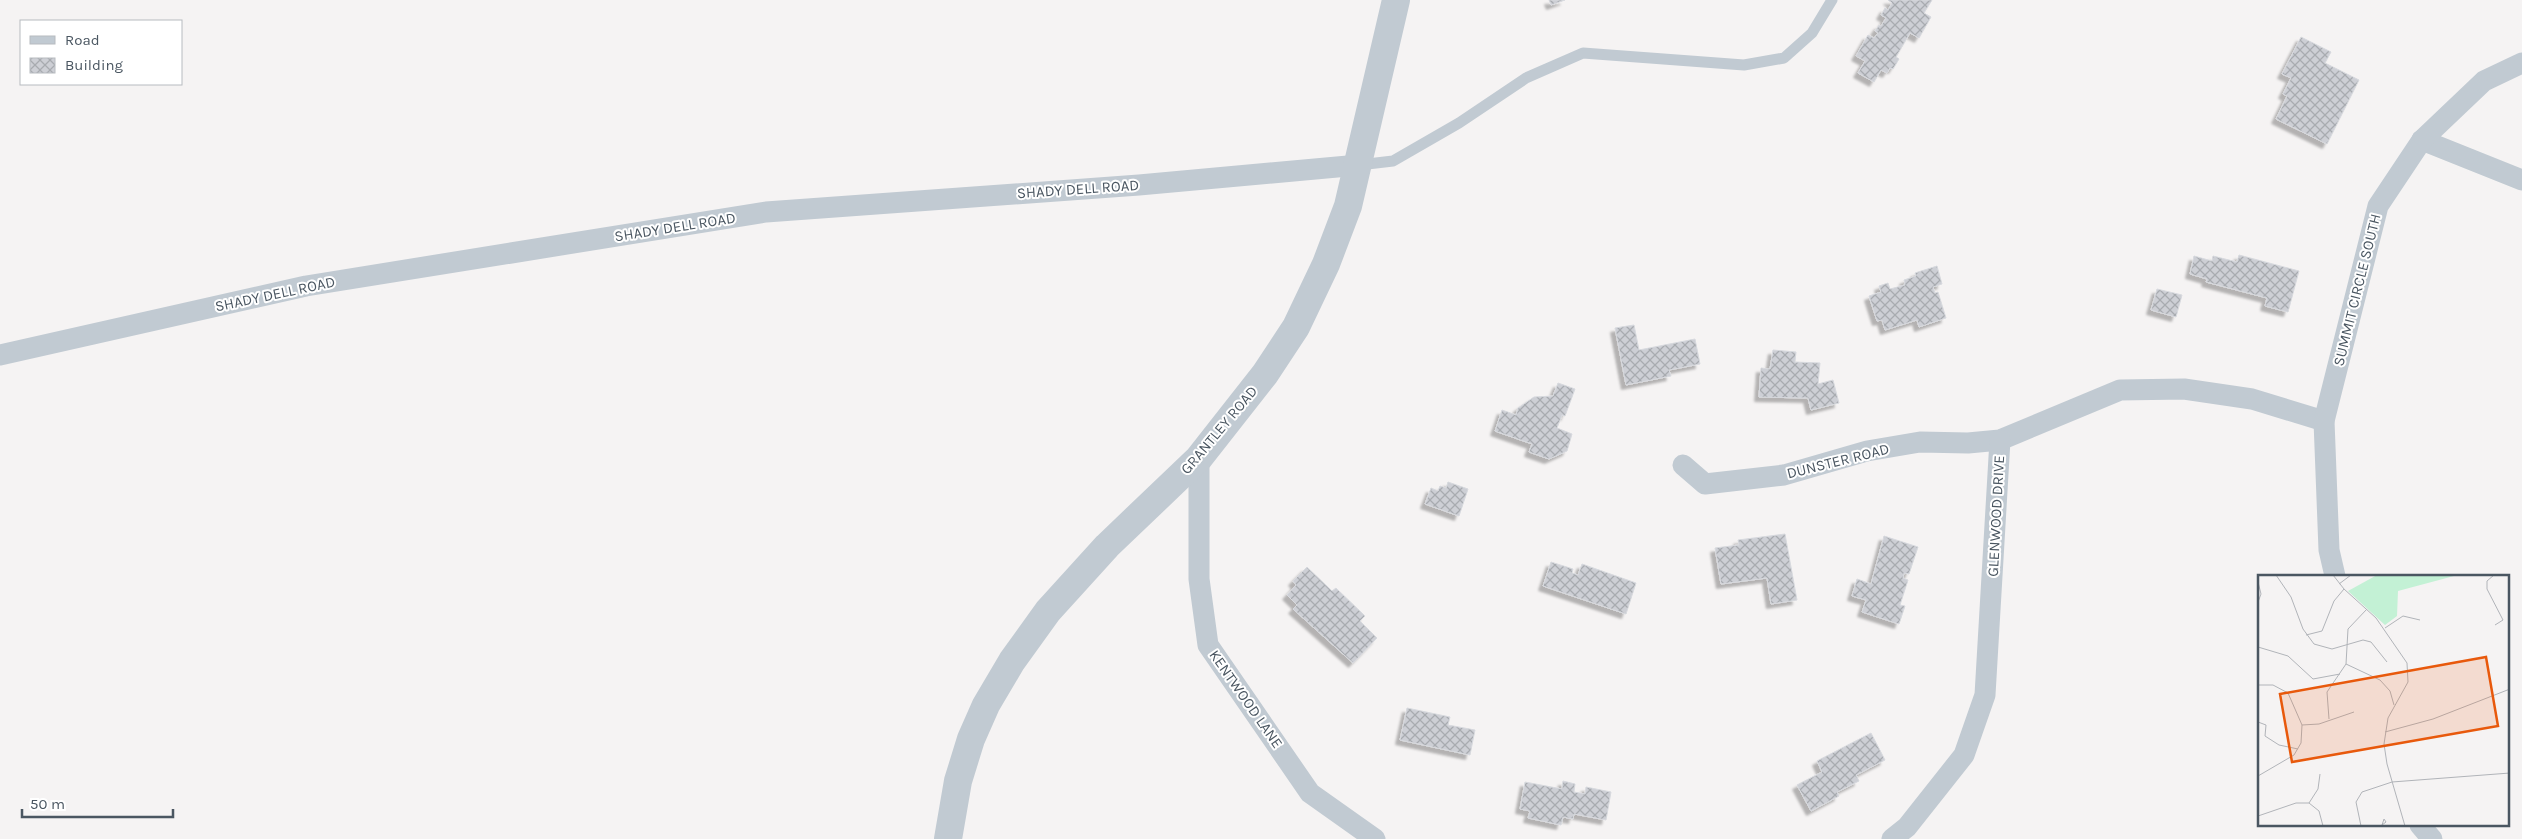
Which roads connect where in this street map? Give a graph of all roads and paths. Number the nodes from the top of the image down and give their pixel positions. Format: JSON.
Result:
{"nodes":[{"id":1,"x":1396,"y":0,"type":"edge"},
{"id":2,"x":1832,"y":0,"type":"edge"},
{"id":3,"x":2522,"y":63,"type":"edge"},
{"id":4,"x":2422,"y":140,"type":"junction"},
{"id":5,"x":1359,"y":165,"type":"junction"},
{"id":6,"x":2522,"y":180,"type":"edge"},
{"id":7,"x":0,"y":355,"type":"edge"},
{"id":8,"x":2324,"y":421,"type":"junction"},
{"id":9,"x":2000,"y":440,"type":"junction"},
{"id":10,"x":1199,"y":458,"type":"junction"},
{"id":11,"x":1682,"y":465,"type":"dead end"},
{"id":12,"x":2335,"y":575,"type":"edge"},
{"id":13,"x":2421,"y":826,"type":"edge"},
{"id":14,"x":948,"y":839,"type":"edge"},
{"id":15,"x":1375,"y":839,"type":"edge"},
{"id":16,"x":1892,"y":839,"type":"edge"},
{"id":17,"x":2432,"y":839,"type":"edge"}],
"edges":[{"from":1,"to":5,"type":"street","name":"GRANTLEY ROAD"},
{"from":2,"to":5,"type":"lane"},
{"from":3,"to":4,"type":"street","name":"SUMMIT CIRCLE SOUTH"},
{"from":4,"to":6,"type":"street"},
{"from":4,"to":8,"type":"street","name":"SUMMIT CIRCLE SOUTH"},
{"from":5,"to":7,"type":"street","name":"SHADY DELL ROAD"},
{"from":5,"to":10,"type":"street","name":"GRANTLEY ROAD"},
{"from":8,"to":9,"type":"street","name":"GLENWOOD DRIVE"},
{"from":8,"to":12,"type":"street","name":"SUMMIT CIRCLE SOUTH"},
{"from":9,"to":11,"type":"street","name":"DUNSTER ROAD"},
{"from":9,"to":16,"type":"street","name":"GLENWOOD DRIVE"},
{"from":10,"to":14,"type":"street","name":"GRANTLEY ROAD"},
{"from":10,"to":15,"type":"street","name":"KENTWOOD LANE"},
{"from":13,"to":17,"type":"street"}]}
